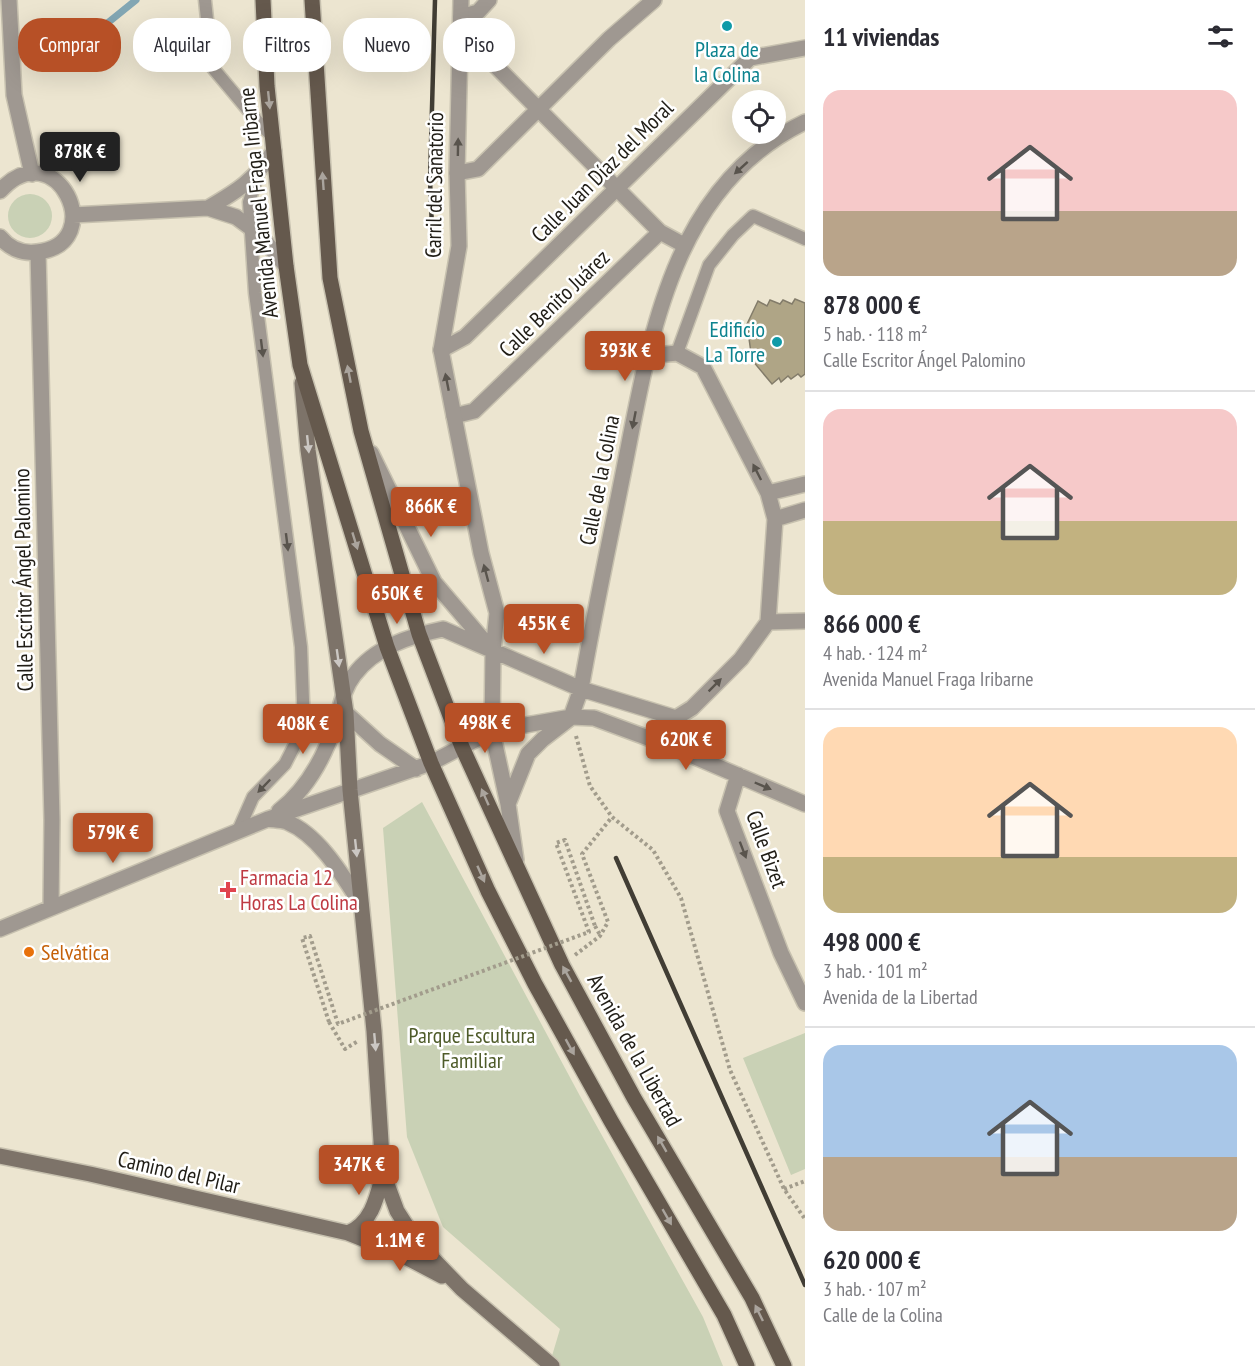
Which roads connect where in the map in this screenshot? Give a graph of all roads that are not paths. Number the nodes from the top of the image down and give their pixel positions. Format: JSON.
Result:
{"nodes":[{"id":1,"x":9,"y":0,"type":"edge"},
{"id":2,"x":205,"y":0,"type":"edge"},
{"id":3,"x":263,"y":0,"type":"edge"},
{"id":4,"x":312,"y":0,"type":"edge"},
{"id":5,"x":461,"y":0,"type":"edge"},
{"id":6,"x":489,"y":0,"type":"edge"},
{"id":7,"x":654,"y":0,"type":"edge"},
{"id":8,"x":461,"y":16,"type":"joint"},
{"id":9,"x":805,"y":48,"type":"edge"},
{"id":10,"x":459,"y":72,"type":"edge"},
{"id":11,"x":502,"y":72,"type":"edge"},
{"id":12,"x":538,"y":109,"type":"junction"},
{"id":13,"x":805,"y":122,"type":"edge"},
{"id":14,"x":273,"y":143,"type":"junction"},
{"id":15,"x":457,"y":173,"type":"junction"},
{"id":16,"x":32,"y":174,"type":"junction"},
{"id":17,"x":258,"y":174,"type":"junction"},
{"id":18,"x":616,"y":188,"type":"junction"},
{"id":19,"x":0,"y":190,"type":"edge"},
{"id":20,"x":208,"y":208,"type":"junction"},
{"id":21,"x":73,"y":215,"type":"junction"},
{"id":22,"x":250,"y":228,"type":"junction"},
{"id":23,"x":660,"y":232,"type":"junction"},
{"id":24,"x":0,"y":237,"type":"edge"},
{"id":25,"x":805,"y":239,"type":"edge"},
{"id":26,"x":684,"y":246,"type":"junction"},
{"id":27,"x":38,"y":252,"type":"junction"},
{"id":28,"x":286,"y":266,"type":"junction"},
{"id":29,"x":441,"y":350,"type":"junction"},
{"id":30,"x":677,"y":353,"type":"junction"},
{"id":31,"x":647,"y":356,"type":"junction"},
{"id":32,"x":300,"y":365,"type":"junction"},
{"id":33,"x":454,"y":416,"type":"junction"},
{"id":34,"x":361,"y":431,"type":"junction"},
{"id":35,"x":805,"y":484,"type":"edge"},
{"id":36,"x":768,"y":493,"type":"junction"},
{"id":37,"x":805,"y":510,"type":"edge"},
{"id":38,"x":775,"y":519,"type":"junction"},
{"id":39,"x":805,"y":621,"type":"edge"},
{"id":40,"x":768,"y":622,"type":"junction"},
{"id":41,"x":419,"y":634,"type":"junction"},
{"id":42,"x":387,"y":647,"type":"junction"},
{"id":43,"x":493,"y":651,"type":"junction"},
{"id":44,"x":581,"y":689,"type":"junction"},
{"id":45,"x":343,"y":695,"type":"junction"},
{"id":46,"x":346,"y":714,"type":"junction"},
{"id":47,"x":571,"y":717,"type":"junction"},
{"id":48,"x":676,"y":718,"type":"junction"},
{"id":49,"x":492,"y":731,"type":"junction"},
{"id":50,"x":667,"y":745,"type":"junction"},
{"id":51,"x":462,"y":747,"type":"junction"},
{"id":52,"x":431,"y":764,"type":"junction"},
{"id":53,"x":416,"y":769,"type":"junction"},
{"id":54,"x":738,"y":775,"type":"junction"},
{"id":55,"x":350,"y":790,"type":"junction"},
{"id":56,"x":508,"y":804,"type":"junction"},
{"id":57,"x":805,"y":804,"type":"edge"},
{"id":58,"x":268,"y":819,"type":"junction"},
{"id":59,"x":238,"y":831,"type":"junction"},
{"id":60,"x":517,"y":869,"type":"junction"},
{"id":61,"x":361,"y":904,"type":"junction"},
{"id":62,"x":51,"y":907,"type":"junction"},
{"id":63,"x":0,"y":928,"type":"edge"},
{"id":64,"x":805,"y":1003,"type":"edge"},
{"id":65,"x":0,"y":1156,"type":"edge"},
{"id":66,"x":384,"y":1173,"type":"junction"},
{"id":67,"x":348,"y":1233,"type":"junction"},
{"id":68,"x":462,"y":1288,"type":"junction"},
{"id":69,"x":549,"y":1365,"type":"edge"},
{"id":70,"x":747,"y":1366,"type":"edge"},
{"id":71,"x":784,"y":1366,"type":"edge"}],
"edges":[{"from":1,"to":16,"type":"street"},
{"from":2,"to":14,"type":"lane"},
{"from":3,"to":14,"type":"main road","name":"Avenida Manuel Fraga Iribarne","one_way":true},
{"from":34,"to":4,"type":"main road","one_way":true},
{"from":5,"to":8,"type":"street","name":"Carril del Sanatorio"},
{"from":6,"to":8,"type":"street"},
{"from":7,"to":12,"type":"street"},
{"from":9,"to":18,"type":"street","name":"Calle Juan Díaz del Moral"},
{"from":15,"to":10,"type":"street","name":"Carril del Sanatorio","one_way":true},
{"from":11,"to":12,"type":"street"},
{"from":12,"to":15,"type":"street"},
{"from":12,"to":18,"type":"street"},
{"from":13,"to":26,"type":"street","name":"Calle de la Colina","one_way":true},
{"from":14,"to":17,"type":"street"},
{"from":14,"to":28,"type":"main road","name":"Avenida Manuel Fraga Iribarne"},
{"from":15,"to":29,"type":"street","name":"Carril del Sanatorio"},
{"from":16,"to":19,"type":"street"},
{"from":16,"to":21,"type":"street"},
{"from":17,"to":20,"type":"street"},
{"from":17,"to":22,"type":"lane"},
{"from":18,"to":23,"type":"street"},
{"from":18,"to":29,"type":"street","name":"Calle Juan Díaz del Moral"},
{"from":20,"to":21,"type":"street"},
{"from":20,"to":22,"type":"street"},
{"from":21,"to":27,"type":"street"},
{"from":22,"to":28,"type":"street"},
{"from":22,"to":59,"type":"lane","one_way":true},
{"from":23,"to":26,"type":"street"},
{"from":23,"to":33,"type":"street","name":"Calle Benito Juárez"},
{"from":24,"to":27,"type":"street"},
{"from":25,"to":30,"type":"lane"},
{"from":26,"to":31,"type":"street","name":"Calle de la Colina"},
{"from":27,"to":62,"type":"street","name":"Calle Escritor Ángel Palomino"},
{"from":28,"to":32,"type":"main road","name":"Avenida Manuel Fraga Iribarne"},
{"from":33,"to":29,"type":"street","name":"Carril del Sanatorio","one_way":true},
{"from":30,"to":31,"type":"street"},
{"from":36,"to":30,"type":"street","one_way":true},
{"from":31,"to":44,"type":"street","name":"Calle de la Colina","one_way":true},
{"from":32,"to":42,"type":"main road","name":"Avenida Manuel Fraga Iribarne","one_way":true},
{"from":32,"to":45,"type":"main road","one_way":true},
{"from":43,"to":33,"type":"street","name":"Carril del Sanatorio","one_way":true},
{"from":34,"to":41,"type":"main road"},
{"from":34,"to":43,"type":"street"},
{"from":35,"to":36,"type":"street"},
{"from":36,"to":38,"type":"street"},
{"from":37,"to":38,"type":"street"},
{"from":38,"to":40,"type":"street"},
{"from":39,"to":40,"type":"street"},
{"from":48,"to":40,"type":"street","one_way":true},
{"from":41,"to":42,"type":"street"},
{"from":41,"to":43,"type":"street"},
{"from":41,"to":51,"type":"main road","name":"Avenida de la Libertad"},
{"from":42,"to":45,"type":"street"},
{"from":42,"to":52,"type":"main road","name":"Avenida Manuel Fraga Iribarne"},
{"from":43,"to":44,"type":"street"},
{"from":43,"to":49,"type":"street","name":"Carril del Sanatorio"},
{"from":44,"to":47,"type":"street","name":"Calle de la Colina"},
{"from":44,"to":48,"type":"street"},
{"from":45,"to":46,"type":"main road"},
{"from":45,"to":58,"type":"street"},
{"from":46,"to":53,"type":"street"},
{"from":46,"to":55,"type":"main road"},
{"from":47,"to":49,"type":"street"},
{"from":47,"to":50,"type":"street"},
{"from":47,"to":56,"type":"street"},
{"from":48,"to":50,"type":"street"},
{"from":49,"to":51,"type":"street"},
{"from":49,"to":56,"type":"street","name":"Carril del Sanatorio"},
{"from":50,"to":54,"type":"street"},
{"from":51,"to":52,"type":"street"},
{"from":60,"to":51,"type":"main road","name":"Avenida de la Libertad","one_way":true},
{"from":52,"to":53,"type":"street"},
{"from":52,"to":70,"type":"main road","one_way":true},
{"from":53,"to":55,"type":"street"},
{"from":54,"to":57,"type":"street","one_way":true},
{"from":54,"to":64,"type":"street","name":"Calle Bizet","one_way":true},
{"from":55,"to":58,"type":"street"},
{"from":55,"to":61,"type":"main road","one_way":true},
{"from":56,"to":60,"type":"street","name":"Carril del Sanatorio"},
{"from":58,"to":59,"type":"street"},
{"from":58,"to":61,"type":"street"},
{"from":59,"to":62,"type":"street"},
{"from":71,"to":60,"type":"main road","name":"Avenida de la Libertad","one_way":true},
{"from":61,"to":66,"type":"main road","one_way":true},
{"from":62,"to":63,"type":"street"},
{"from":65,"to":67,"type":"main road","name":"Camino del Pilar"},
{"from":66,"to":67,"type":"main road"},
{"from":66,"to":68,"type":"main road"},
{"from":67,"to":68,"type":"main road","name":"Camino del Pilar"},
{"from":68,"to":69,"type":"main road"}]}
